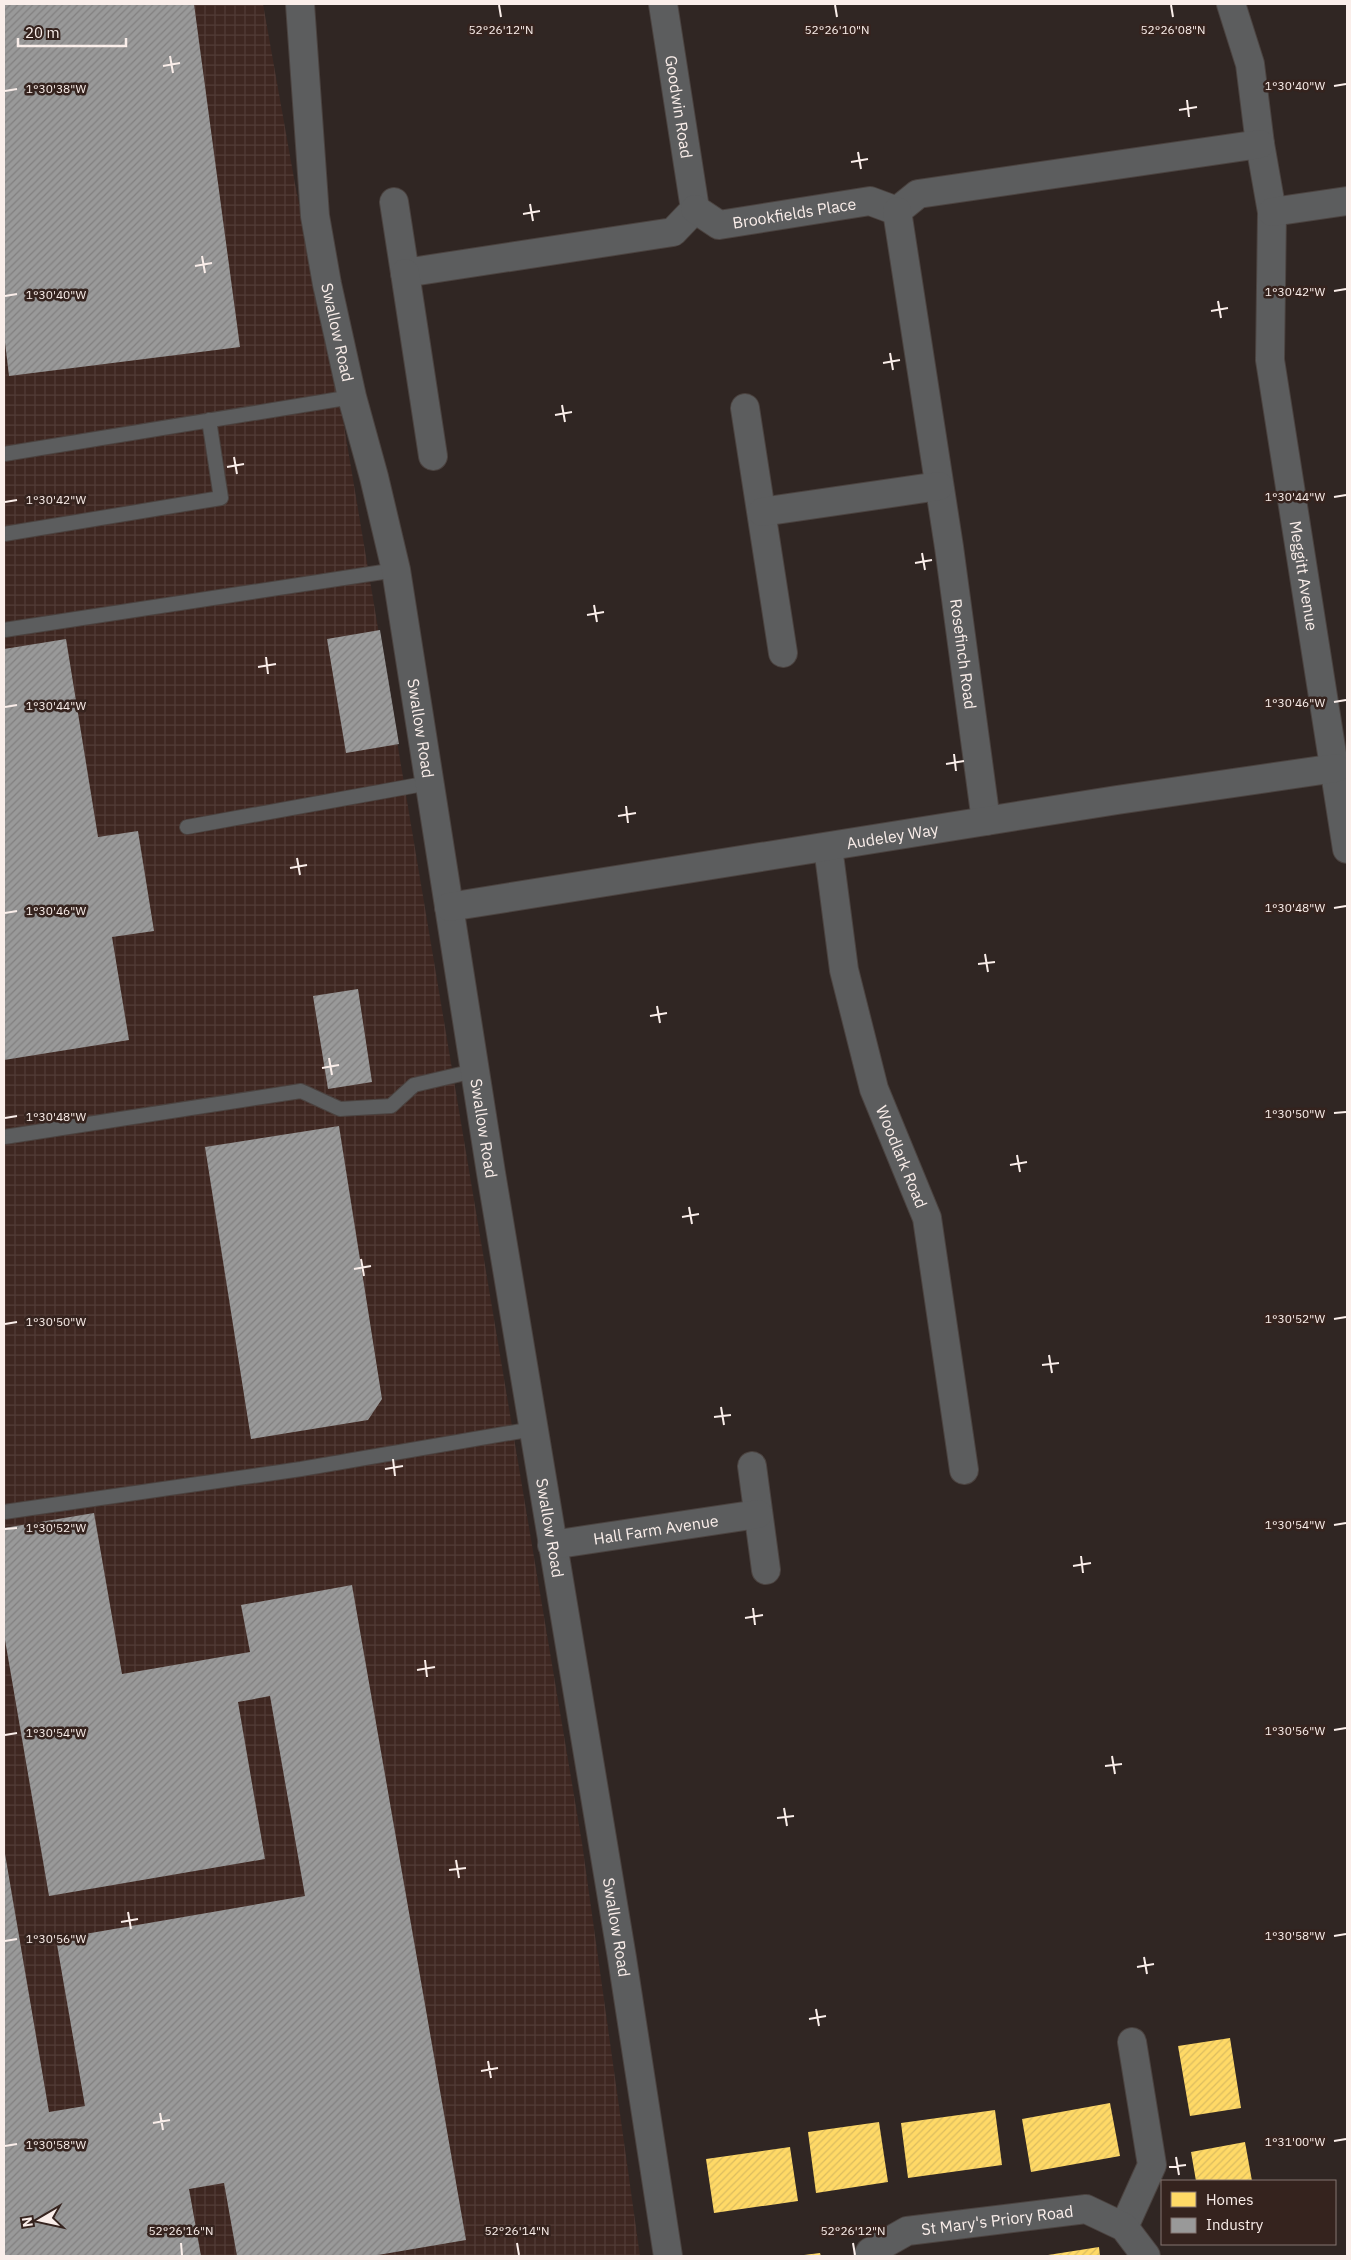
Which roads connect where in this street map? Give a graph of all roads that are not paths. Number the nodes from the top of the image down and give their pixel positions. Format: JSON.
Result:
{"nodes":[{"id":1,"x":300,"y":4,"type":"edge"},
{"id":2,"x":663,"y":4,"type":"edge"},
{"id":3,"x":1231,"y":4,"type":"edge"},
{"id":4,"x":1260,"y":144,"type":"junction"},
{"id":5,"x":1347,"y":201,"type":"edge"},
{"id":6,"x":394,"y":202,"type":"dead end"},
{"id":7,"x":695,"y":209,"type":"junction"},
{"id":8,"x":898,"y":211,"type":"junction"},
{"id":9,"x":1272,"y":212,"type":"junction"},
{"id":10,"x":405,"y":273,"type":"junction"},
{"id":11,"x":352,"y":397,"type":"junction"},
{"id":12,"x":745,"y":408,"type":"dead end"},
{"id":13,"x":209,"y":420,"type":"junction"},
{"id":14,"x":4,"y":454,"type":"edge"},
{"id":15,"x":433,"y":456,"type":"dead end"},
{"id":16,"x":938,"y":486,"type":"junction"},
{"id":17,"x":762,"y":512,"type":"junction"},
{"id":18,"x":4,"y":534,"type":"edge"},
{"id":19,"x":396,"y":570,"type":"junction"},
{"id":20,"x":4,"y":630,"type":"edge"},
{"id":21,"x":783,"y":653,"type":"dead end"},
{"id":22,"x":1336,"y":768,"type":"junction"},
{"id":23,"x":429,"y":783,"type":"junction"},
{"id":24,"x":986,"y":821,"type":"junction"},
{"id":25,"x":187,"y":827,"type":"dead end"},
{"id":26,"x":828,"y":847,"type":"junction"},
{"id":27,"x":1347,"y":849,"type":"edge"},
{"id":28,"x":449,"y":907,"type":"junction"},
{"id":29,"x":474,"y":1071,"type":"junction"},
{"id":30,"x":4,"y":1137,"type":"edge"},
{"id":31,"x":533,"y":1429,"type":"junction"},
{"id":32,"x":752,"y":1466,"type":"dead end"},
{"id":33,"x":964,"y":1470,"type":"dead end"},
{"id":34,"x":4,"y":1512,"type":"edge"},
{"id":35,"x":758,"y":1514,"type":"junction"},
{"id":36,"x":552,"y":1545,"type":"junction"},
{"id":37,"x":766,"y":1570,"type":"dead end"},
{"id":38,"x":1132,"y":2042,"type":"dead end"},
{"id":39,"x":1124,"y":2227,"type":"junction"},
{"id":40,"x":668,"y":2256,"type":"edge"},
{"id":41,"x":868,"y":2256,"type":"edge"},
{"id":42,"x":1146,"y":2256,"type":"edge"}],
"edges":[{"from":1,"to":11,"type":"street","name":"Swallow Road"},
{"from":2,"to":7,"type":"street","name":"Goodwin Road"},
{"from":3,"to":4,"type":"street","name":"Meggitt Avenue"},
{"from":4,"to":8,"type":"street"},
{"from":4,"to":9,"type":"street","name":"Meggitt Avenue"},
{"from":5,"to":9,"type":"street"},
{"from":6,"to":10,"type":"street"},
{"from":7,"to":8,"type":"street","name":"Brookfields Place"},
{"from":7,"to":10,"type":"street"},
{"from":8,"to":16,"type":"street","name":"Rosefinch Road"},
{"from":9,"to":22,"type":"street","name":"Meggitt Avenue"},
{"from":10,"to":15,"type":"street"},
{"from":11,"to":13,"type":"lane"},
{"from":11,"to":19,"type":"street","name":"Swallow Road"},
{"from":12,"to":17,"type":"street"},
{"from":13,"to":14,"type":"lane"},
{"from":13,"to":18,"type":"lane"},
{"from":16,"to":17,"type":"street"},
{"from":16,"to":24,"type":"street","name":"Rosefinch Road"},
{"from":17,"to":21,"type":"street"},
{"from":19,"to":20,"type":"lane"},
{"from":19,"to":23,"type":"street","name":"Swallow Road"},
{"from":22,"to":24,"type":"street","name":"Audeley Way"},
{"from":22,"to":27,"type":"street","name":"Meggitt Avenue"},
{"from":23,"to":25,"type":"lane"},
{"from":23,"to":28,"type":"street","name":"Swallow Road"},
{"from":24,"to":26,"type":"street","name":"Audeley Way"},
{"from":26,"to":28,"type":"street","name":"Audeley Way"},
{"from":26,"to":33,"type":"street","name":"Woodlark Road"},
{"from":28,"to":29,"type":"street","name":"Swallow Road"},
{"from":29,"to":30,"type":"lane"},
{"from":29,"to":31,"type":"street","name":"Swallow Road"},
{"from":31,"to":34,"type":"lane"},
{"from":31,"to":36,"type":"street","name":"Swallow Road"},
{"from":32,"to":35,"type":"street"},
{"from":35,"to":36,"type":"street","name":"Hall Farm Avenue"},
{"from":35,"to":37,"type":"street"},
{"from":36,"to":40,"type":"street","name":"Swallow Road"},
{"from":38,"to":39,"type":"street"},
{"from":39,"to":41,"type":"street","name":"St Mary's Priory Road"},
{"from":39,"to":42,"type":"street","name":"St Mary's Priory Road"}]}
